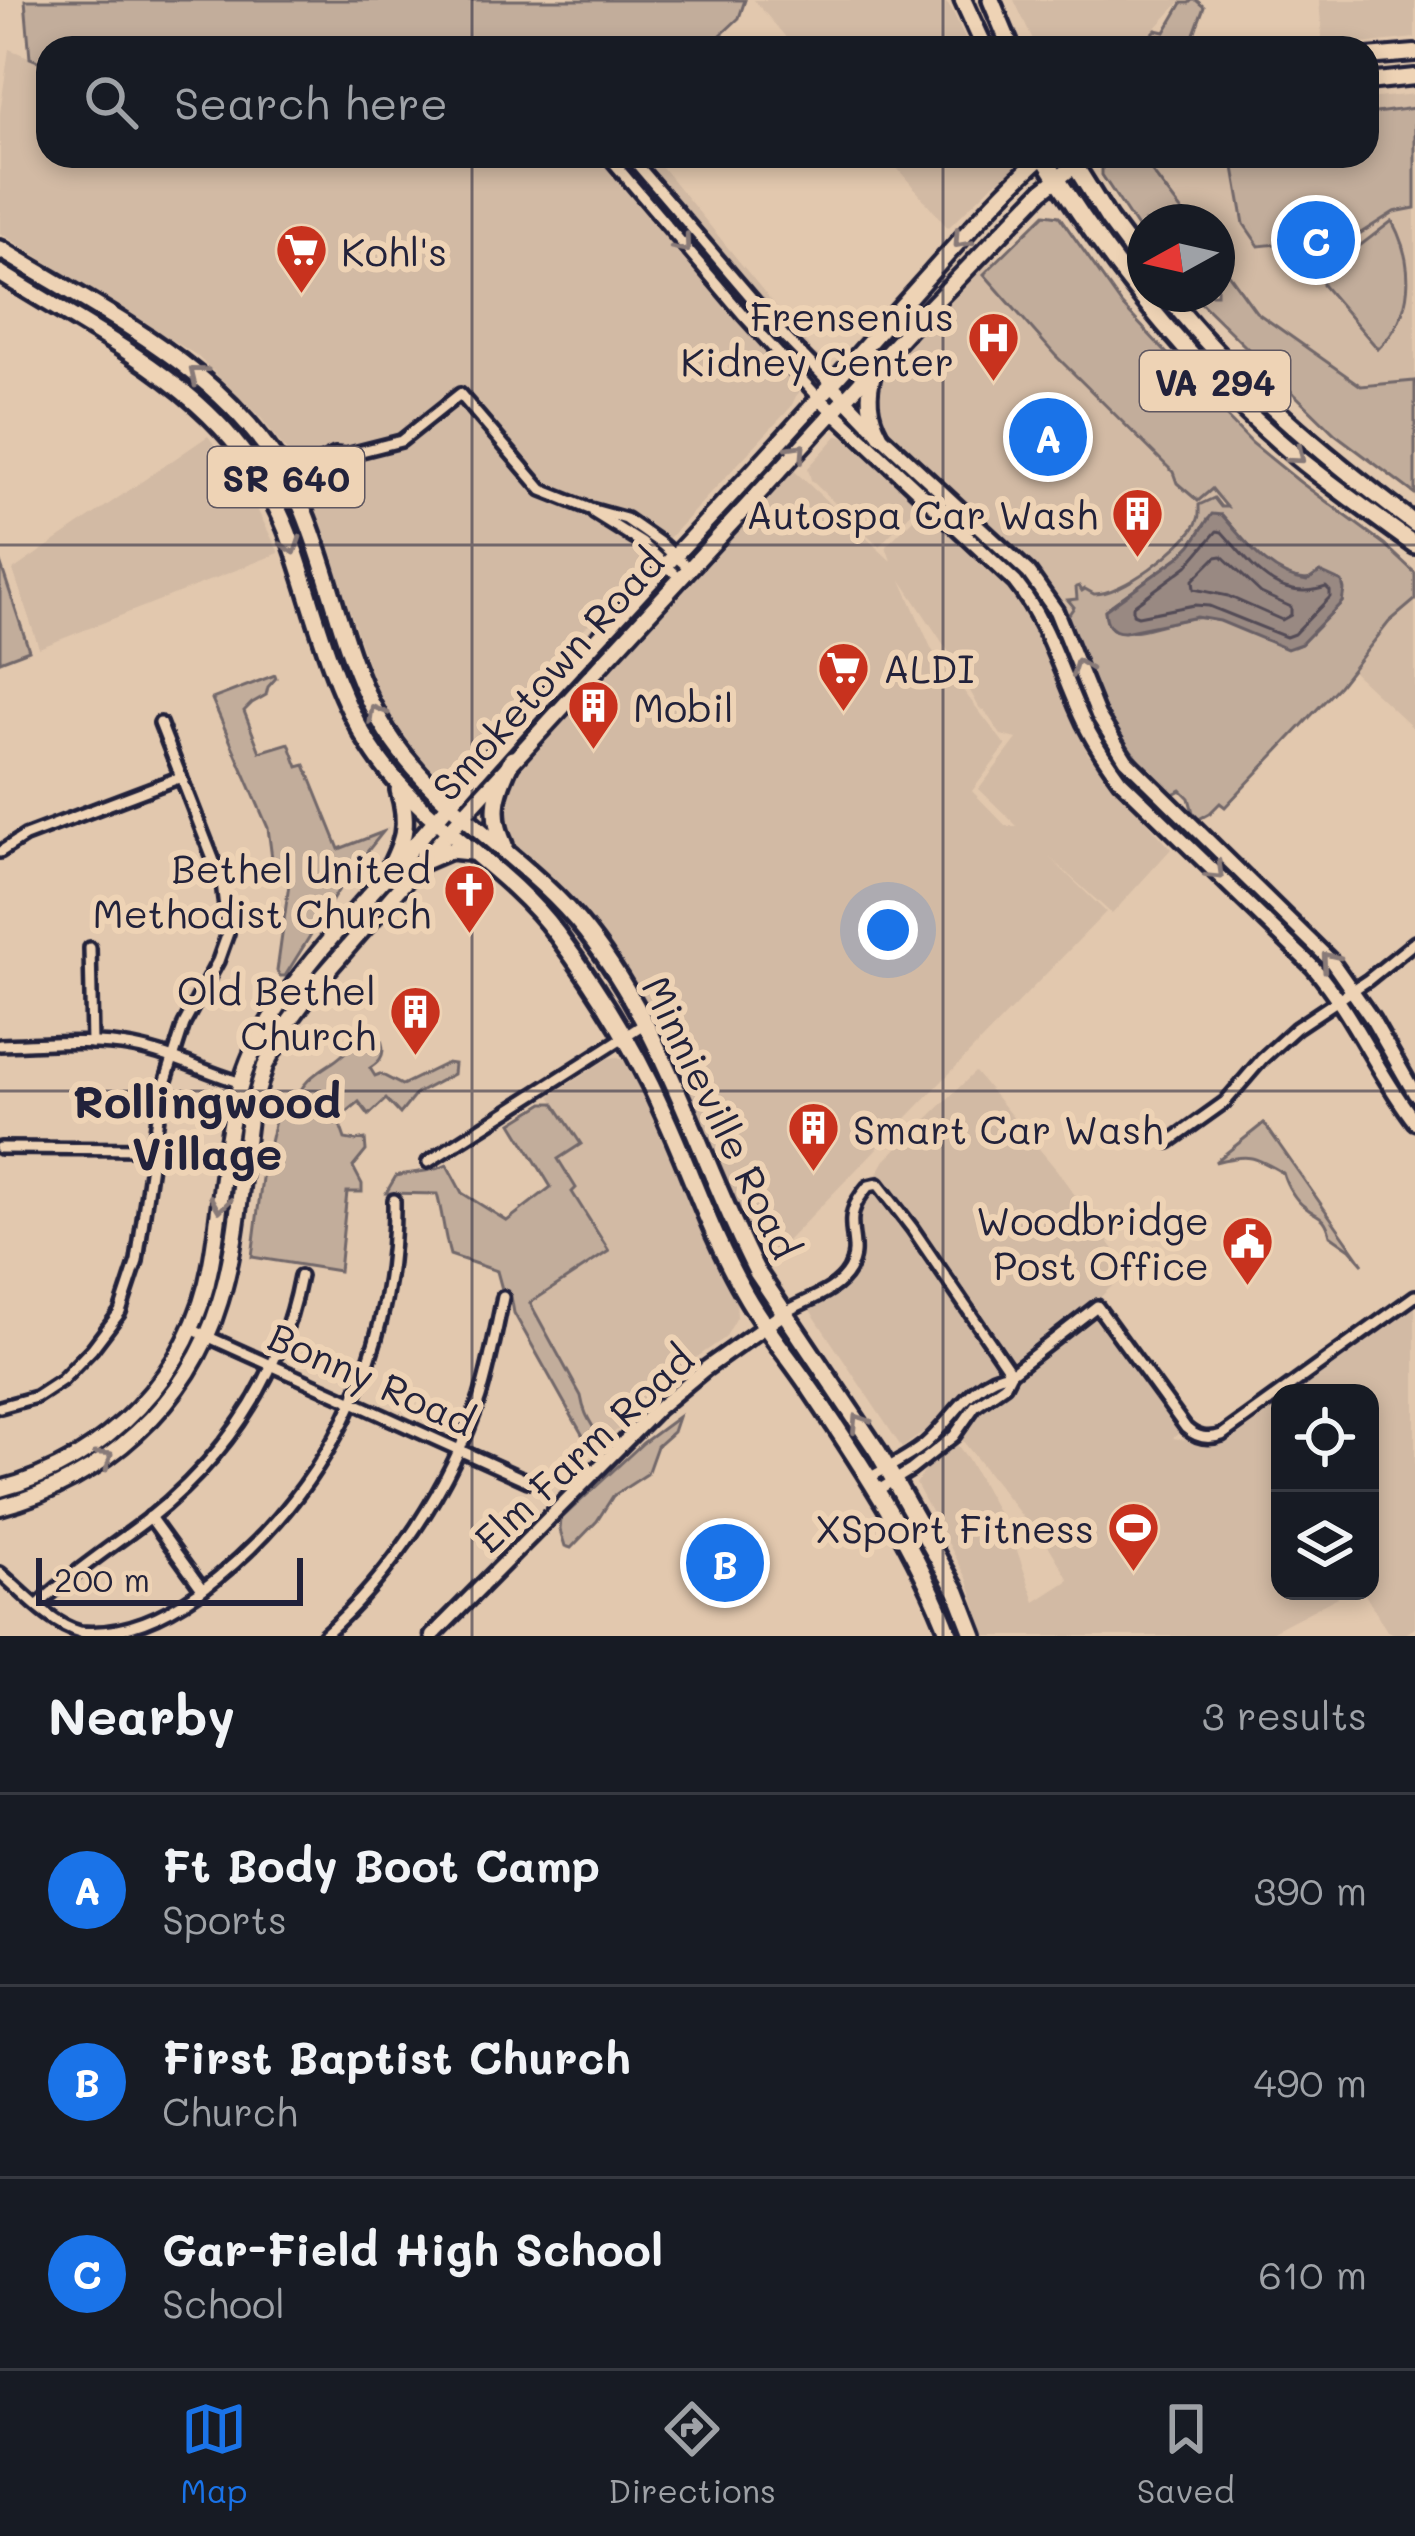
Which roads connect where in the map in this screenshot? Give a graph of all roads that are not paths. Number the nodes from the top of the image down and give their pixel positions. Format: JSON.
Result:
{"nodes":[{"id":1,"x":963,"y":0,"type":"edge"},
{"id":2,"x":991,"y":0,"type":"edge"},
{"id":3,"x":980,"y":36,"type":"edge"},
{"id":4,"x":1006,"y":36,"type":"edge"},
{"id":5,"x":1415,"y":53,"type":"edge"},
{"id":6,"x":1379,"y":56,"type":"edge"},
{"id":7,"x":1415,"y":77,"type":"edge"},
{"id":8,"x":1379,"y":81,"type":"edge"},
{"id":9,"x":618,"y":168,"type":"edge"},
{"id":10,"x":640,"y":168,"type":"edge"},
{"id":11,"x":1031,"y":168,"type":"edge"},
{"id":12,"x":1051,"y":168,"type":"edge"},
{"id":13,"x":1068,"y":168,"type":"edge"},
{"id":14,"x":1083,"y":168,"type":"edge"},
{"id":15,"x":1057,"y":178,"type":"junction"},
{"id":16,"x":1127,"y":239,"type":"edge"},
{"id":17,"x":0,"y":249,"type":"edge"},
{"id":18,"x":0,"y":273,"type":"edge"},
{"id":19,"x":1182,"y":312,"type":"edge"},
{"id":20,"x":876,"y":365,"type":"junction"},
{"id":21,"x":831,"y":384,"type":"junction"},
{"id":22,"x":819,"y":398,"type":"junction"},
{"id":23,"x":845,"y":399,"type":"junction"},
{"id":24,"x":833,"y":412,"type":"junction"},
{"id":25,"x":880,"y":435,"type":"junction"},
{"id":26,"x":291,"y":485,"type":"junction"},
{"id":27,"x":270,"y":495,"type":"junction"},
{"id":28,"x":1415,"y":524,"type":"edge"},
{"id":29,"x":1415,"y":545,"type":"edge"},
{"id":30,"x":670,"y":560,"type":"junction"},
{"id":31,"x":685,"y":573,"type":"junction"},
{"id":32,"x":1046,"y":595,"type":"junction"},
{"id":33,"x":1032,"y":603,"type":"junction"},
{"id":34,"x":160,"y":723,"type":"dead end"},
{"id":35,"x":512,"y":759,"type":"junction"},
{"id":36,"x":181,"y":777,"type":"junction"},
{"id":37,"x":397,"y":782,"type":"junction"},
{"id":38,"x":1174,"y":808,"type":"junction"},
{"id":39,"x":456,"y":810,"type":"junction"},
{"id":40,"x":1162,"y":821,"type":"junction"},
{"id":41,"x":442,"y":825,"type":"junction"},
{"id":42,"x":0,"y":852,"type":"edge"},
{"id":43,"x":508,"y":853,"type":"junction"},
{"id":44,"x":475,"y":854,"type":"junction"},
{"id":45,"x":422,"y":862,"type":"junction"},
{"id":46,"x":385,"y":878,"type":"junction"},
{"id":47,"x":1415,"y":942,"type":"edge"},
{"id":48,"x":90,"y":947,"type":"dead end"},
{"id":49,"x":1354,"y":991,"type":"junction"},
{"id":50,"x":1340,"y":1000,"type":"junction"},
{"id":51,"x":644,"y":1024,"type":"junction"},
{"id":52,"x":625,"y":1037,"type":"junction"},
{"id":53,"x":92,"y":1043,"type":"junction"},
{"id":54,"x":0,"y":1045,"type":"edge"},
{"id":55,"x":173,"y":1058,"type":"junction"},
{"id":56,"x":242,"y":1083,"type":"junction"},
{"id":57,"x":1415,"y":1094,"type":"edge"},
{"id":58,"x":1415,"y":1122,"type":"edge"},
{"id":59,"x":1169,"y":1142,"type":"dead end"},
{"id":60,"x":0,"y":1148,"type":"edge"},
{"id":61,"x":153,"y":1149,"type":"junction"},
{"id":62,"x":428,"y":1162,"type":"dead end"},
{"id":63,"x":394,"y":1200,"type":"dead end"},
{"id":64,"x":300,"y":1276,"type":"dead end"},
{"id":65,"x":1415,"y":1296,"type":"edge"},
{"id":66,"x":503,"y":1298,"type":"dead end"},
{"id":67,"x":784,"y":1313,"type":"junction"},
{"id":68,"x":766,"y":1326,"type":"junction"},
{"id":69,"x":191,"y":1329,"type":"junction"},
{"id":70,"x":206,"y":1336,"type":"junction"},
{"id":71,"x":272,"y":1366,"type":"junction"},
{"id":72,"x":1011,"y":1373,"type":"junction"},
{"id":73,"x":353,"y":1403,"type":"junction"},
{"id":74,"x":0,"y":1407,"type":"edge"},
{"id":75,"x":458,"y":1450,"type":"junction"},
{"id":76,"x":890,"y":1474,"type":"junction"},
{"id":77,"x":528,"y":1481,"type":"dead end"},
{"id":78,"x":872,"y":1485,"type":"junction"},
{"id":79,"x":0,"y":1489,"type":"edge"},
{"id":80,"x":0,"y":1507,"type":"edge"},
{"id":81,"x":150,"y":1517,"type":"junction"},
{"id":82,"x":0,"y":1573,"type":"edge"},
{"id":83,"x":202,"y":1589,"type":"junction"},
{"id":84,"x":38,"y":1605,"type":"junction"},
{"id":85,"x":323,"y":1636,"type":"edge"},
{"id":86,"x":432,"y":1636,"type":"edge"},
{"id":87,"x":950,"y":1636,"type":"edge"},
{"id":88,"x":974,"y":1636,"type":"edge"}],
"edges":[{"from":1,"to":3,"type":"main road"},
{"from":2,"to":4,"type":"main road"},
{"from":5,"to":6,"type":"main road"},
{"from":7,"to":8,"type":"main road"},
{"from":9,"to":22,"type":"street","one_way":true},
{"from":10,"to":21,"type":"street"},
{"from":11,"to":21,"type":"main road","name":"Smoketown Road","one_way":true},
{"from":12,"to":15,"type":"main road","number":"VA 294"},
{"from":13,"to":15,"type":"main road","name":"Smoketown Road"},
{"from":14,"to":16,"type":"main road"},
{"from":15,"to":20,"type":"main road","name":"Smoketown Road"},
{"from":15,"to":29,"type":"main road","number":"VA 294","one_way":true},
{"from":26,"to":17,"type":"main road","name":"Minnieville Road","number":"SR 640","one_way":true},
{"from":18,"to":27,"type":"main road","name":"Minnieville Road","number":"SR 640"},
{"from":19,"to":28,"type":"main road","number":"VA 294"},
{"from":20,"to":23,"type":"main road","name":"Smoketown Road"},
{"from":20,"to":25,"type":"main road"},
{"from":21,"to":22,"type":"main road","name":"Smoketown Road"},
{"from":21,"to":23,"type":"street"},
{"from":22,"to":24,"type":"street"},
{"from":22,"to":30,"type":"main road","name":"Smoketown Road"},
{"from":23,"to":24,"type":"main road","name":"Smoketown Road"},
{"from":23,"to":25,"type":"street"},
{"from":31,"to":24,"type":"main road","name":"Smoketown Road","one_way":true},
{"from":24,"to":33,"type":"street"},
{"from":25,"to":32,"type":"street"},
{"from":26,"to":27,"type":"street"},
{"from":26,"to":30,"type":"street"},
{"from":39,"to":26,"type":"main road","name":"Minnieville Road","number":"SR 640","one_way":true},
{"from":27,"to":37,"type":"main road","name":"Minnieville Road","number":"SR 640","one_way":true},
{"from":30,"to":31,"type":"street"},
{"from":30,"to":39,"type":"main road","name":"Smoketown Road"},
{"from":31,"to":35,"type":"main road","name":"Smoketown Road"},
{"from":32,"to":33,"type":"street"},
{"from":38,"to":32,"type":"street","one_way":true},
{"from":33,"to":40,"type":"street"},
{"from":34,"to":36,"type":"street"},
{"from":35,"to":39,"type":"main road","name":"Smoketown Road"},
{"from":35,"to":43,"type":"main road"},
{"from":36,"to":42,"type":"street"},
{"from":36,"to":55,"type":"street"},
{"from":37,"to":41,"type":"main road","name":"Minnieville Road","number":"SR 640"},
{"from":37,"to":46,"type":"main road"},
{"from":38,"to":40,"type":"street"},
{"from":49,"to":38,"type":"street","one_way":true},
{"from":39,"to":41,"type":"main road","name":"Smoketown Road"},
{"from":39,"to":43,"type":"main road","name":"Minnieville Road","number":"SR 640"},
{"from":40,"to":50,"type":"street","one_way":true},
{"from":41,"to":44,"type":"main road","name":"Minnieville Road","number":"SR 640"},
{"from":41,"to":45,"type":"main road","name":"Smoketown Road"},
{"from":41,"to":46,"type":"main road","name":"Smoketown Road"},
{"from":43,"to":51,"type":"main road","name":"Minnieville Road","number":"SR 640"},
{"from":44,"to":45,"type":"main road"},
{"from":44,"to":52,"type":"main road","name":"Minnieville Road","number":"SR 640"},
{"from":45,"to":70,"type":"main road","name":"Smoketown Road"},
{"from":46,"to":56,"type":"main road","name":"Smoketown Road"},
{"from":47,"to":49,"type":"street"},
{"from":48,"to":53,"type":"street"},
{"from":49,"to":50,"type":"street"},
{"from":49,"to":57,"type":"street"},
{"from":50,"to":58,"type":"street"},
{"from":50,"to":59,"type":"street"},
{"from":51,"to":52,"type":"street"},
{"from":51,"to":67,"type":"main road","name":"Minnieville Road","number":"SR 640"},
{"from":52,"to":62,"type":"street"},
{"from":52,"to":68,"type":"main road","name":"Minnieville Road","number":"SR 640"},
{"from":53,"to":54,"type":"street"},
{"from":53,"to":55,"type":"street"},
{"from":55,"to":56,"type":"street"},
{"from":55,"to":61,"type":"street"},
{"from":56,"to":69,"type":"main road","name":"Smoketown Road","one_way":true},
{"from":60,"to":61,"type":"street"},
{"from":61,"to":74,"type":"street"},
{"from":63,"to":73,"type":"street"},
{"from":64,"to":71,"type":"street"},
{"from":65,"to":72,"type":"street"},
{"from":66,"to":75,"type":"street"},
{"from":67,"to":68,"type":"street","name":"Elm Farm Road"},
{"from":67,"to":72,"type":"street"},
{"from":76,"to":67,"type":"main road","name":"Minnieville Road","number":"SR 640","one_way":true},
{"from":68,"to":78,"type":"main road","name":"Minnieville Road","number":"SR 640"},
{"from":68,"to":86,"type":"street","name":"Elm Farm Road"},
{"from":69,"to":70,"type":"street","name":"Bonny Road"},
{"from":69,"to":79,"type":"main road","name":"Smoketown Road"},
{"from":70,"to":71,"type":"street","name":"Bonny Road"},
{"from":80,"to":70,"type":"main road","name":"Smoketown Road","one_way":true},
{"from":71,"to":73,"type":"street","name":"Bonny Road"},
{"from":71,"to":81,"type":"street"},
{"from":72,"to":76,"type":"street"},
{"from":73,"to":75,"type":"street","name":"Bonny Road"},
{"from":73,"to":83,"type":"street"},
{"from":75,"to":77,"type":"street","name":"Bonny Road"},
{"from":75,"to":85,"type":"street"},
{"from":76,"to":78,"type":"street"},
{"from":76,"to":88,"type":"main road","name":"Minnieville Road","number":"SR 640"},
{"from":78,"to":87,"type":"main road","name":"Minnieville Road","number":"SR 640"},
{"from":81,"to":83,"type":"street"},
{"from":81,"to":84,"type":"street"},
{"from":82,"to":84,"type":"street"},
{"from":83,"to":84,"type":"street"}]}
